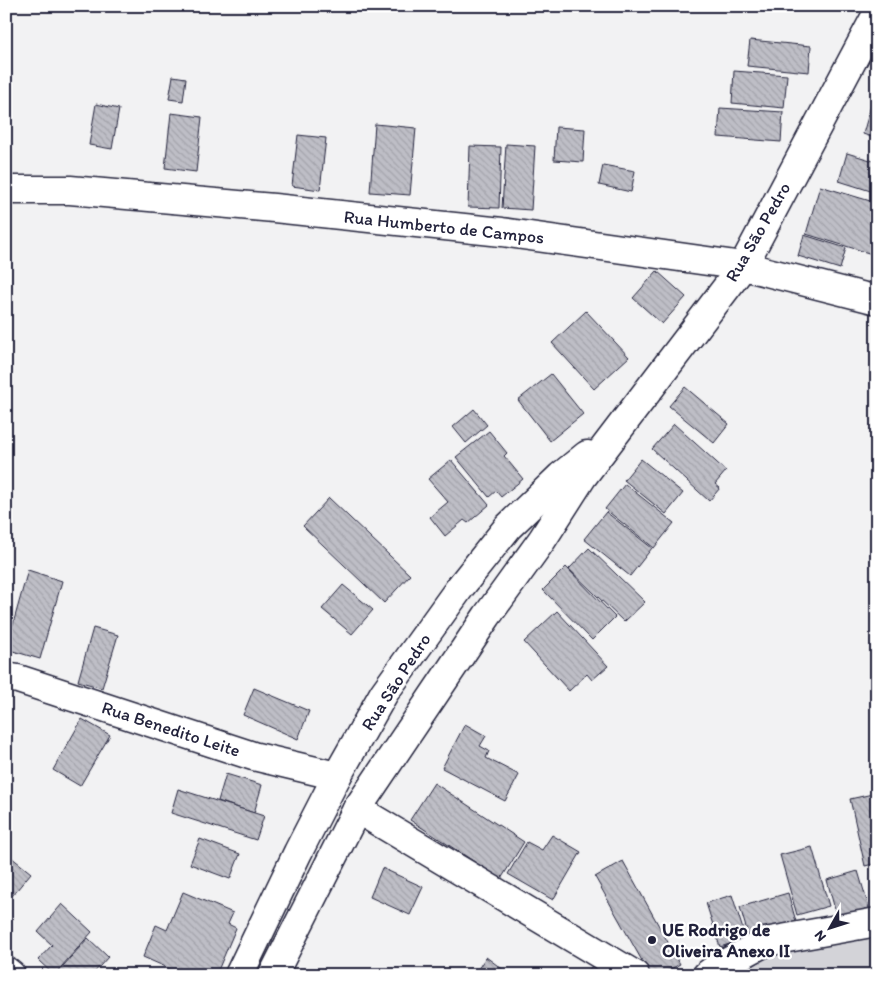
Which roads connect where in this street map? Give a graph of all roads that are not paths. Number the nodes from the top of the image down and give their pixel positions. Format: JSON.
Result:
{"nodes":[{"id":1,"x":877,"y":14,"type":"edge"},
{"id":2,"x":6,"y":190,"type":"edge"},
{"id":3,"x":743,"y":266,"type":"junction"},
{"id":4,"x":877,"y":300,"type":"edge"},
{"id":5,"x":614,"y":433,"type":"junction"},
{"id":6,"x":6,"y":677,"type":"edge"},
{"id":7,"x":337,"y":776,"type":"junction"},
{"id":8,"x":357,"y":809,"type":"junction"},
{"id":9,"x":877,"y":922,"type":"edge"},
{"id":10,"x":6,"y":971,"type":"edge"},
{"id":11,"x":11,"y":975,"type":"edge"},
{"id":12,"x":239,"y":975,"type":"edge"},
{"id":13,"x":273,"y":975,"type":"edge"},
{"id":14,"x":635,"y":975,"type":"edge"},
{"id":15,"x":707,"y":975,"type":"edge"}],
"edges":[{"from":1,"to":3,"type":"street","name":"Rua São Pedro"},
{"from":2,"to":3,"type":"street","name":"Rua Humberto de Campos"},
{"from":3,"to":4,"type":"street","name":"Rua Humberto de Campos"},
{"from":3,"to":5,"type":"street","name":"Rua São Pedro"},
{"from":5,"to":7,"type":"street","name":"Rua São Pedro"},
{"from":5,"to":8,"type":"street","name":"Rua São Pedro"},
{"from":6,"to":7,"type":"street","name":"Rua Benedito Leite"},
{"from":7,"to":12,"type":"street","name":"Rua São Pedro"},
{"from":8,"to":13,"type":"street","name":"Rua São Pedro"},
{"from":8,"to":14,"type":"street"},
{"from":9,"to":15,"type":"street"},
{"from":10,"to":11,"type":"street"}]}
